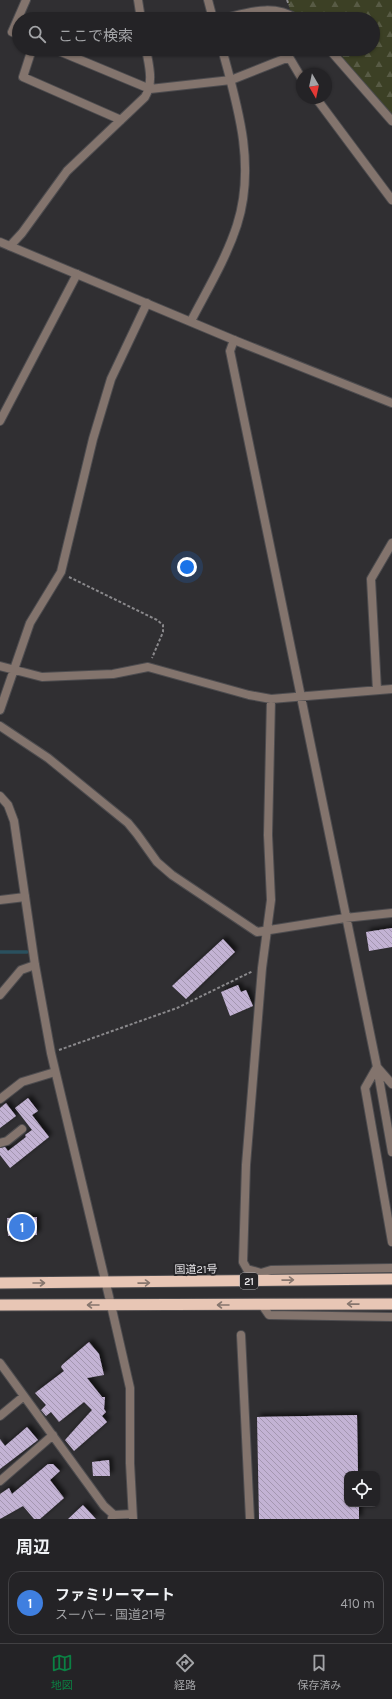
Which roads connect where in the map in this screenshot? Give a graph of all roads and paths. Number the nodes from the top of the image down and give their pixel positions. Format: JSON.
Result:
{"nodes":[{"id":1,"x":26,"y":0,"type":"edge"},
{"id":2,"x":138,"y":0,"type":"edge"},
{"id":3,"x":208,"y":0,"type":"edge"},
{"id":4,"x":21,"y":12,"type":"edge"},
{"id":5,"x":140,"y":12,"type":"edge"},
{"id":6,"x":212,"y":12,"type":"edge"},
{"id":7,"x":250,"y":12,"type":"edge"},
{"id":8,"x":283,"y":12,"type":"edge"},
{"id":9,"x":30,"y":56,"type":"edge"},
{"id":10,"x":71,"y":56,"type":"edge"},
{"id":11,"x":147,"y":56,"type":"edge"},
{"id":12,"x":224,"y":56,"type":"edge"},
{"id":13,"x":335,"y":56,"type":"edge"},
{"id":14,"x":296,"y":68,"type":"edge"},
{"id":15,"x":231,"y":80,"type":"junction"},
{"id":16,"x":150,"y":89,"type":"junction"},
{"id":17,"x":320,"y":104,"type":"edge"},
{"id":18,"x":121,"y":120,"type":"junction"},
{"id":19,"x":392,"y":121,"type":"edge"},
{"id":20,"x":392,"y":200,"type":"edge"},
{"id":21,"x":0,"y":242,"type":"edge"},
{"id":22,"x":10,"y":246,"type":"junction"},
{"id":23,"x":77,"y":274,"type":"junction"},
{"id":24,"x":147,"y":303,"type":"junction"},
{"id":25,"x":191,"y":321,"type":"junction"},
{"id":26,"x":234,"y":340,"type":"junction"},
{"id":27,"x":392,"y":403,"type":"edge"},
{"id":28,"x":0,"y":421,"type":"edge"},
{"id":29,"x":392,"y":544,"type":"edge"},
{"id":30,"x":61,"y":572,"type":"junction"},
{"id":31,"x":0,"y":666,"type":"edge"},
{"id":32,"x":148,"y":667,"type":"junction"},
{"id":33,"x":14,"y":669,"type":"junction"},
{"id":34,"x":392,"y":689,"type":"edge"},
{"id":35,"x":377,"y":690,"type":"junction"},
{"id":36,"x":300,"y":696,"type":"junction"},
{"id":37,"x":272,"y":699,"type":"junction"},
{"id":38,"x":0,"y":710,"type":"edge"},
{"id":39,"x":0,"y":726,"type":"edge"},
{"id":40,"x":0,"y":796,"type":"edge"},
{"id":41,"x":25,"y":897,"type":"junction"},
{"id":42,"x":0,"y":900,"type":"edge"},
{"id":43,"x":392,"y":913,"type":"edge"},
{"id":44,"x":345,"y":918,"type":"junction"},
{"id":45,"x":266,"y":930,"type":"junction"},
{"id":46,"x":35,"y":965,"type":"junction"},
{"id":47,"x":262,"y":968,"type":"junction"},
{"id":48,"x":0,"y":995,"type":"edge"},
{"id":49,"x":51,"y":1053,"type":"junction"},
{"id":50,"x":377,"y":1066,"type":"junction"},
{"id":51,"x":55,"y":1072,"type":"junction"},
{"id":52,"x":392,"y":1084,"type":"edge"},
{"id":53,"x":0,"y":1099,"type":"edge"},
{"id":54,"x":22,"y":1129,"type":"dead end"},
{"id":55,"x":0,"y":1143,"type":"edge"},
{"id":56,"x":392,"y":1152,"type":"edge"},
{"id":57,"x":392,"y":1242,"type":"edge"},
{"id":58,"x":392,"y":1268,"type":"edge"},
{"id":59,"x":260,"y":1277,"type":"junction"},
{"id":60,"x":392,"y":1279,"type":"edge"},
{"id":61,"x":105,"y":1283,"type":"junction"},
{"id":62,"x":0,"y":1284,"type":"edge"},
{"id":63,"x":392,"y":1304,"type":"edge"},
{"id":64,"x":0,"y":1305,"type":"edge"},
{"id":65,"x":111,"y":1305,"type":"junction"},
{"id":66,"x":262,"y":1305,"type":"junction"},
{"id":67,"x":392,"y":1317,"type":"edge"},
{"id":68,"x":241,"y":1335,"type":"dead end"},
{"id":69,"x":0,"y":1363,"type":"edge"},
{"id":70,"x":24,"y":1396,"type":"junction"},
{"id":71,"x":0,"y":1416,"type":"edge"},
{"id":72,"x":53,"y":1435,"type":"junction"},
{"id":73,"x":0,"y":1481,"type":"edge"},
{"id":74,"x":132,"y":1516,"type":"edge"},
{"id":75,"x":113,"y":1517,"type":"edge"},
{"id":76,"x":250,"y":1519,"type":"edge"}],
"edges":[{"from":1,"to":4,"type":"street"},
{"from":2,"to":5,"type":"street"},
{"from":3,"to":6,"type":"street"},
{"from":7,"to":8,"type":"street"},
{"from":9,"to":18,"type":"street"},
{"from":10,"to":16,"type":"street"},
{"from":11,"to":16,"type":"street"},
{"from":12,"to":15,"type":"street"},
{"from":13,"to":19,"type":"street"},
{"from":14,"to":15,"type":"street"},
{"from":15,"to":16,"type":"street"},
{"from":15,"to":25,"type":"street"},
{"from":16,"to":18,"type":"street"},
{"from":17,"to":20,"type":"street"},
{"from":18,"to":22,"type":"street"},
{"from":21,"to":22,"type":"street"},
{"from":22,"to":23,"type":"street"},
{"from":23,"to":24,"type":"street"},
{"from":23,"to":28,"type":"street"},
{"from":24,"to":25,"type":"street"},
{"from":24,"to":30,"type":"street"},
{"from":25,"to":26,"type":"street"},
{"from":26,"to":27,"type":"street"},
{"from":26,"to":36,"type":"street"},
{"from":29,"to":35,"type":"street"},
{"from":30,"to":32,"type":"path"},
{"from":30,"to":33,"type":"street"},
{"from":31,"to":33,"type":"street"},
{"from":32,"to":33,"type":"street"},
{"from":32,"to":37,"type":"street"},
{"from":33,"to":38,"type":"street"},
{"from":34,"to":35,"type":"street"},
{"from":35,"to":36,"type":"street"},
{"from":36,"to":37,"type":"street"},
{"from":36,"to":44,"type":"street"},
{"from":37,"to":45,"type":"street"},
{"from":39,"to":45,"type":"street"},
{"from":40,"to":41,"type":"street"},
{"from":41,"to":42,"type":"street"},
{"from":41,"to":46,"type":"street"},
{"from":43,"to":44,"type":"street"},
{"from":44,"to":45,"type":"street"},
{"from":44,"to":50,"type":"street"},
{"from":45,"to":47,"type":"street"},
{"from":46,"to":48,"type":"street"},
{"from":46,"to":49,"type":"street"},
{"from":47,"to":49,"type":"path"},
{"from":47,"to":59,"type":"street"},
{"from":49,"to":51,"type":"street"},
{"from":50,"to":52,"type":"street"},
{"from":50,"to":56,"type":"street"},
{"from":50,"to":57,"type":"street"},
{"from":51,"to":53,"type":"street"},
{"from":51,"to":61,"type":"street"},
{"from":54,"to":55,"type":"street"},
{"from":58,"to":59,"type":"street"},
{"from":59,"to":60,"type":"highway","name":"国道21号","number":"21","one_way":true},
{"from":61,"to":59,"type":"highway","name":"国道21号","number":"21","one_way":true},
{"from":62,"to":61,"type":"highway","name":"国道21号","number":"21","one_way":true},
{"from":61,"to":65,"type":"street"},
{"from":63,"to":66,"type":"highway","number":"21","one_way":true},
{"from":65,"to":64,"type":"highway","number":"21","one_way":true},
{"from":66,"to":65,"type":"highway","number":"21","one_way":true},
{"from":65,"to":74,"type":"street"},
{"from":66,"to":67,"type":"street"},
{"from":68,"to":76,"type":"street"},
{"from":69,"to":70,"type":"street"},
{"from":70,"to":71,"type":"street"},
{"from":70,"to":72,"type":"street"},
{"from":72,"to":73,"type":"street"},
{"from":72,"to":75,"type":"street"},
{"from":74,"to":75,"type":"street"}]}
